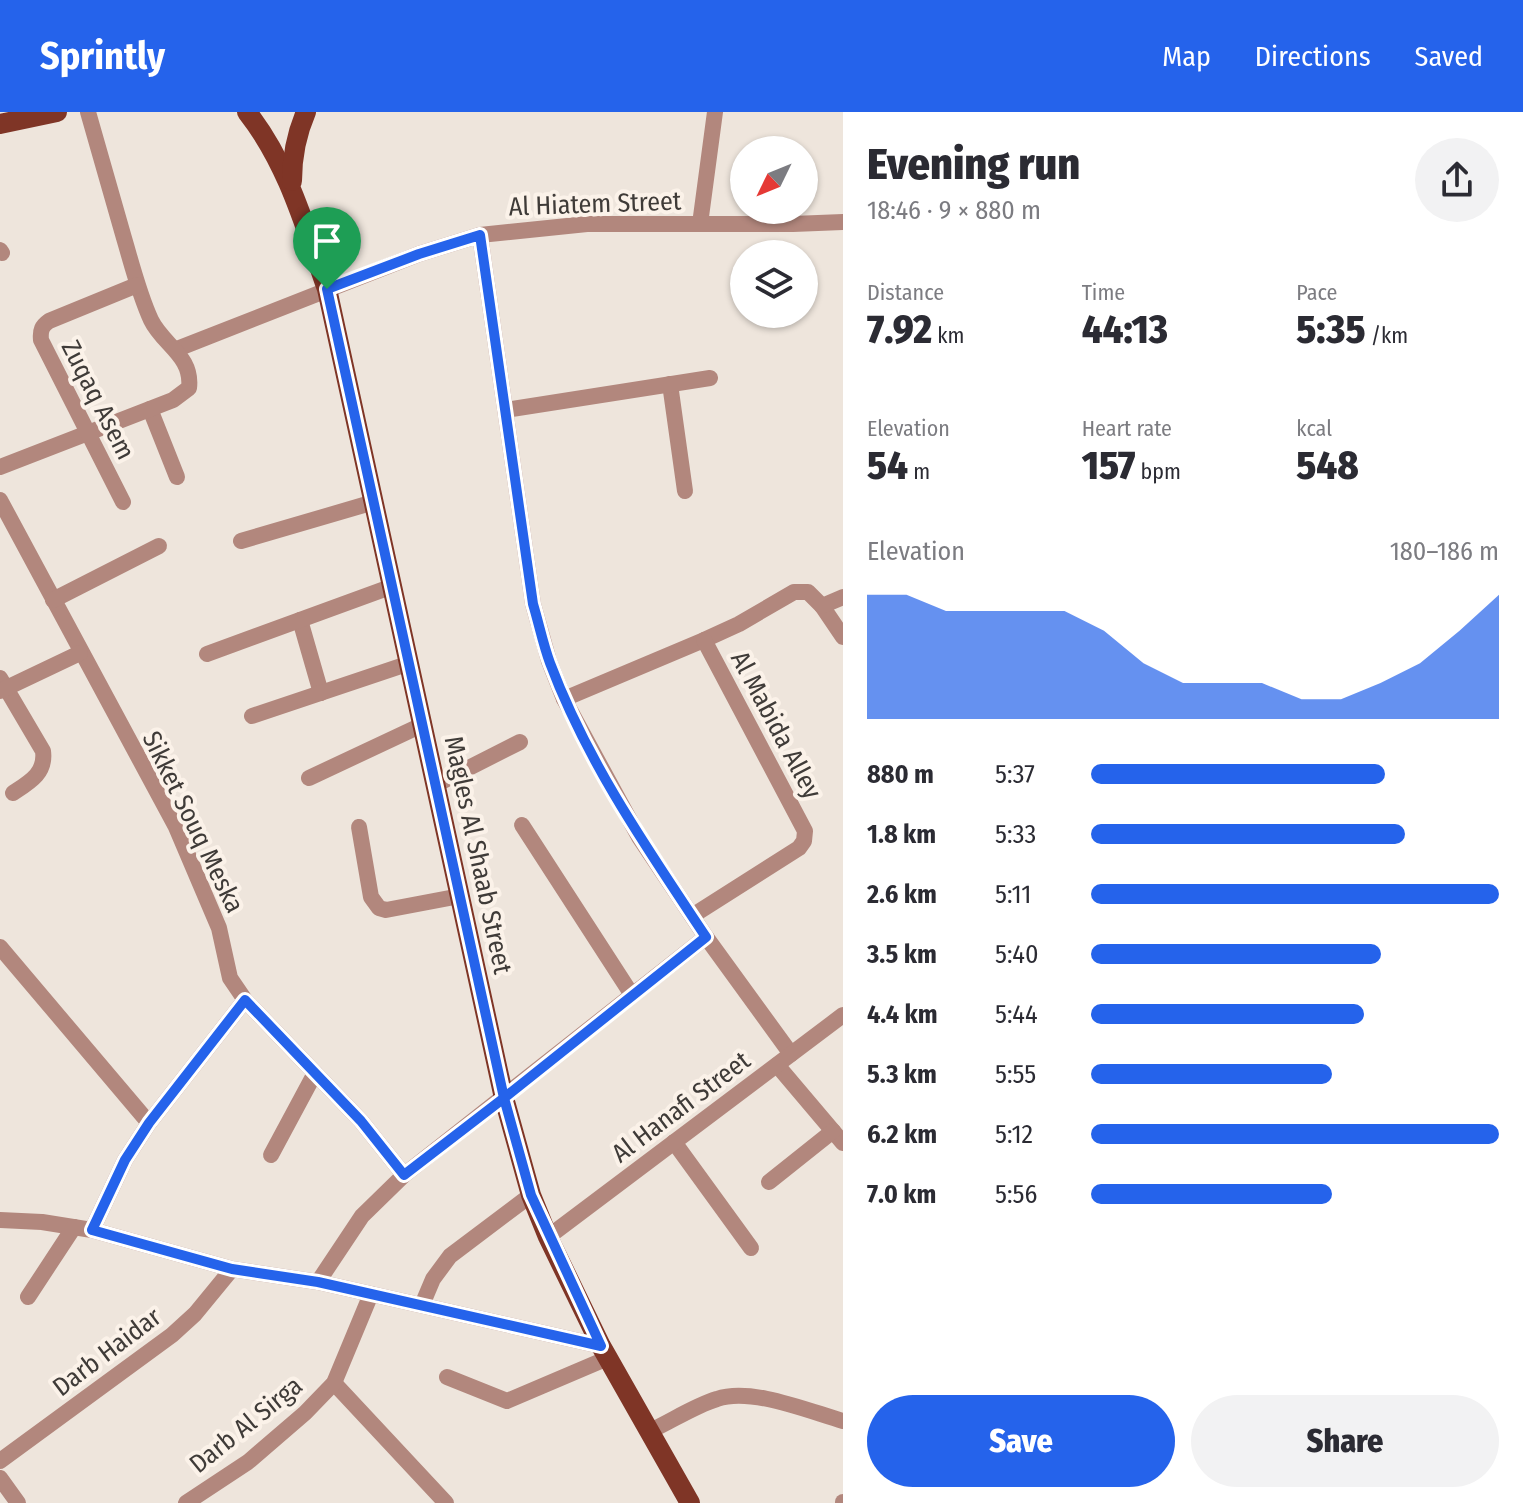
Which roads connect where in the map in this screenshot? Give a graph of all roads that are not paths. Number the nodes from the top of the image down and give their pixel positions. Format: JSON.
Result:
{"nodes":[{"id":1,"x":57,"y":112,"type":"edge"},
{"id":2,"x":88,"y":112,"type":"edge"},
{"id":3,"x":247,"y":112,"type":"edge"},
{"id":4,"x":306,"y":112,"type":"edge"},
{"id":5,"x":715,"y":112,"type":"edge"},
{"id":6,"x":0,"y":124,"type":"edge"},
{"id":7,"x":292,"y":189,"type":"junction"},
{"id":8,"x":843,"y":222,"type":"edge"},
{"id":9,"x":700,"y":224,"type":"junction"},
{"id":10,"x":480,"y":235,"type":"junction"},
{"id":11,"x":137,"y":285,"type":"junction"},
{"id":12,"x":327,"y":289,"type":"junction"},
{"id":13,"x":177,"y":349,"type":"junction"},
{"id":14,"x":710,"y":378,"type":"dead end"},
{"id":15,"x":670,"y":384,"type":"junction"},
{"id":16,"x":150,"y":409,"type":"junction"},
{"id":17,"x":505,"y":410,"type":"junction"},
{"id":18,"x":88,"y":433,"type":"junction"},
{"id":19,"x":0,"y":467,"type":"edge"},
{"id":20,"x":177,"y":477,"type":"dead end"},
{"id":21,"x":685,"y":491,"type":"dead end"},
{"id":22,"x":0,"y":500,"type":"edge"},
{"id":23,"x":123,"y":502,"type":"dead end"},
{"id":24,"x":374,"y":502,"type":"junction"},
{"id":25,"x":241,"y":541,"type":"dead end"},
{"id":26,"x":159,"y":546,"type":"dead end"},
{"id":27,"x":393,"y":586,"type":"junction"},
{"id":28,"x":843,"y":597,"type":"edge"},
{"id":29,"x":53,"y":600,"type":"junction"},
{"id":30,"x":822,"y":606,"type":"junction"},
{"id":31,"x":300,"y":620,"type":"junction"},
{"id":32,"x":843,"y":637,"type":"edge"},
{"id":33,"x":704,"y":640,"type":"junction"},
{"id":34,"x":80,"y":653,"type":"junction"},
{"id":35,"x":207,"y":654,"type":"dead end"},
{"id":36,"x":410,"y":663,"type":"junction"},
{"id":37,"x":2,"y":686,"type":"edge"},
{"id":38,"x":321,"y":693,"type":"junction"},
{"id":39,"x":564,"y":699,"type":"junction"},
{"id":40,"x":252,"y":716,"type":"dead end"},
{"id":41,"x":424,"y":724,"type":"junction"},
{"id":42,"x":520,"y":742,"type":"dead end"},
{"id":43,"x":309,"y":778,"type":"dead end"},
{"id":44,"x":437,"y":784,"type":"junction"},
{"id":45,"x":13,"y":793,"type":"dead end"},
{"id":46,"x":522,"y":825,"type":"dead end"},
{"id":47,"x":359,"y":827,"type":"dead end"},
{"id":48,"x":460,"y":896,"type":"junction"},
{"id":49,"x":692,"y":916,"type":"junction"},
{"id":50,"x":706,"y":937,"type":"junction"},
{"id":51,"x":0,"y":947,"type":"edge"},
{"id":52,"x":632,"y":995,"type":"junction"},
{"id":53,"x":245,"y":1000,"type":"junction"},
{"id":54,"x":843,"y":1015,"type":"edge"},
{"id":55,"x":784,"y":1060,"type":"junction"},
{"id":56,"x":315,"y":1073,"type":"junction"},
{"id":57,"x":504,"y":1098,"type":"junction"},
{"id":58,"x":149,"y":1123,"type":"junction"},
{"id":59,"x":838,"y":1137,"type":"edge"},
{"id":60,"x":674,"y":1142,"type":"junction"},
{"id":61,"x":271,"y":1155,"type":"dead end"},
{"id":62,"x":404,"y":1175,"type":"junction"},
{"id":63,"x":769,"y":1182,"type":"dead end"},
{"id":64,"x":531,"y":1195,"type":"junction"},
{"id":65,"x":0,"y":1220,"type":"edge"},
{"id":66,"x":74,"y":1227,"type":"junction"},
{"id":67,"x":92,"y":1230,"type":"junction"},
{"id":68,"x":548,"y":1237,"type":"junction"},
{"id":69,"x":751,"y":1248,"type":"dead end"},
{"id":70,"x":232,"y":1269,"type":"junction"},
{"id":71,"x":318,"y":1282,"type":"junction"},
{"id":72,"x":371,"y":1294,"type":"junction"},
{"id":73,"x":28,"y":1297,"type":"dead end"},
{"id":74,"x":422,"y":1305,"type":"junction"},
{"id":75,"x":604,"y":1352,"type":"junction"},
{"id":76,"x":447,"y":1377,"type":"dead end"},
{"id":77,"x":334,"y":1383,"type":"junction"},
{"id":78,"x":843,"y":1421,"type":"edge"},
{"id":79,"x":650,"y":1431,"type":"junction"},
{"id":80,"x":0,"y":1461,"type":"edge"},
{"id":81,"x":0,"y":1478,"type":"edge"},
{"id":82,"x":18,"y":1503,"type":"edge"},
{"id":83,"x":186,"y":1503,"type":"edge"},
{"id":84,"x":446,"y":1503,"type":"edge"},
{"id":85,"x":690,"y":1503,"type":"edge"}],
"edges":[{"from":1,"to":6,"type":"main road"},
{"from":2,"to":11,"type":"street"},
{"from":3,"to":7,"type":"main road","name":"Magles Al Shaab Street"},
{"from":4,"to":7,"type":"main road","name":"Magles Al Shaab Street"},
{"from":5,"to":9,"type":"street"},
{"from":7,"to":12,"type":"main road","name":"Magles Al Shaab Street"},
{"from":8,"to":9,"type":"street","name":"Al Hiatem Street"},
{"from":9,"to":10,"type":"street","name":"Al Hiatem Street"},
{"from":10,"to":12,"type":"street","name":"Al Hiatem Street"},
{"from":10,"to":17,"type":"street"},
{"from":11,"to":13,"type":"street"},
{"from":11,"to":18,"type":"street","name":"Zuqaq Asem"},
{"from":12,"to":13,"type":"street","name":"Al Hiatem Street"},
{"from":12,"to":24,"type":"main road","name":"Magles Al Shaab Street"},
{"from":13,"to":16,"type":"street"},
{"from":14,"to":15,"type":"street"},
{"from":15,"to":17,"type":"street"},
{"from":15,"to":21,"type":"street"},
{"from":16,"to":18,"type":"street"},
{"from":16,"to":20,"type":"street"},
{"from":17,"to":39,"type":"street"},
{"from":18,"to":19,"type":"street"},
{"from":18,"to":23,"type":"street","name":"Zuqaq Asem"},
{"from":22,"to":29,"type":"street","name":"Sikket Souq Meska"},
{"from":24,"to":25,"type":"street"},
{"from":24,"to":27,"type":"main road","name":"Magles Al Shaab Street"},
{"from":26,"to":29,"type":"street"},
{"from":27,"to":31,"type":"street"},
{"from":27,"to":36,"type":"main road","name":"Magles Al Shaab Street"},
{"from":28,"to":30,"type":"street"},
{"from":29,"to":34,"type":"street","name":"Sikket Souq Meska"},
{"from":30,"to":32,"type":"street"},
{"from":30,"to":33,"type":"street"},
{"from":31,"to":35,"type":"street"},
{"from":31,"to":38,"type":"street"},
{"from":33,"to":39,"type":"street"},
{"from":33,"to":49,"type":"street","name":"Al Mabida Alley"},
{"from":34,"to":37,"type":"street"},
{"from":34,"to":53,"type":"street","name":"Sikket Souq Meska"},
{"from":36,"to":38,"type":"street"},
{"from":36,"to":41,"type":"main road","name":"Magles Al Shaab Street"},
{"from":37,"to":45,"type":"street"},
{"from":38,"to":40,"type":"street"},
{"from":39,"to":49,"type":"street"},
{"from":41,"to":43,"type":"street"},
{"from":41,"to":44,"type":"main road","name":"Magles Al Shaab Street"},
{"from":42,"to":44,"type":"street"},
{"from":44,"to":48,"type":"main road","name":"Magles Al Shaab Street"},
{"from":46,"to":52,"type":"street"},
{"from":47,"to":48,"type":"street"},
{"from":48,"to":57,"type":"main road","name":"Magles Al Shaab Street"},
{"from":49,"to":50,"type":"street"},
{"from":50,"to":52,"type":"street"},
{"from":50,"to":55,"type":"street"},
{"from":51,"to":58,"type":"street"},
{"from":52,"to":57,"type":"street"},
{"from":53,"to":56,"type":"street","name":"Sikket Souq Meska"},
{"from":53,"to":58,"type":"street"},
{"from":54,"to":55,"type":"street","name":"Al Hanafi Street"},
{"from":55,"to":59,"type":"street"},
{"from":55,"to":60,"type":"street","name":"Al Hanafi Street"},
{"from":56,"to":61,"type":"street"},
{"from":56,"to":62,"type":"street","name":"Sikket Souq Meska"},
{"from":57,"to":62,"type":"street"},
{"from":57,"to":64,"type":"main road","name":"Magles Al Shaab Street"},
{"from":58,"to":67,"type":"street"},
{"from":59,"to":63,"type":"street"},
{"from":60,"to":68,"type":"street","name":"Al Hanafi Street"},
{"from":60,"to":69,"type":"street"},
{"from":62,"to":71,"type":"street"},
{"from":64,"to":68,"type":"main road","name":"Magles Al Shaab Street"},
{"from":64,"to":74,"type":"street"},
{"from":65,"to":66,"type":"street"},
{"from":66,"to":67,"type":"street"},
{"from":66,"to":73,"type":"street"},
{"from":67,"to":70,"type":"street"},
{"from":68,"to":75,"type":"main road","name":"Magles Al Shaab Street"},
{"from":70,"to":71,"type":"street"},
{"from":70,"to":80,"type":"street","name":"Darb Haidar"},
{"from":71,"to":72,"type":"street"},
{"from":72,"to":74,"type":"street"},
{"from":72,"to":77,"type":"street","name":"Darb Al Sirga"},
{"from":74,"to":75,"type":"street"},
{"from":75,"to":76,"type":"street"},
{"from":75,"to":79,"type":"main road","name":"Magles Al Shaab Street"},
{"from":77,"to":83,"type":"street","name":"Darb Al Sirga"},
{"from":77,"to":84,"type":"street"},
{"from":78,"to":79,"type":"street"},
{"from":79,"to":85,"type":"main road","name":"Magles Al Shaab Street"},
{"from":81,"to":82,"type":"street"}]}
